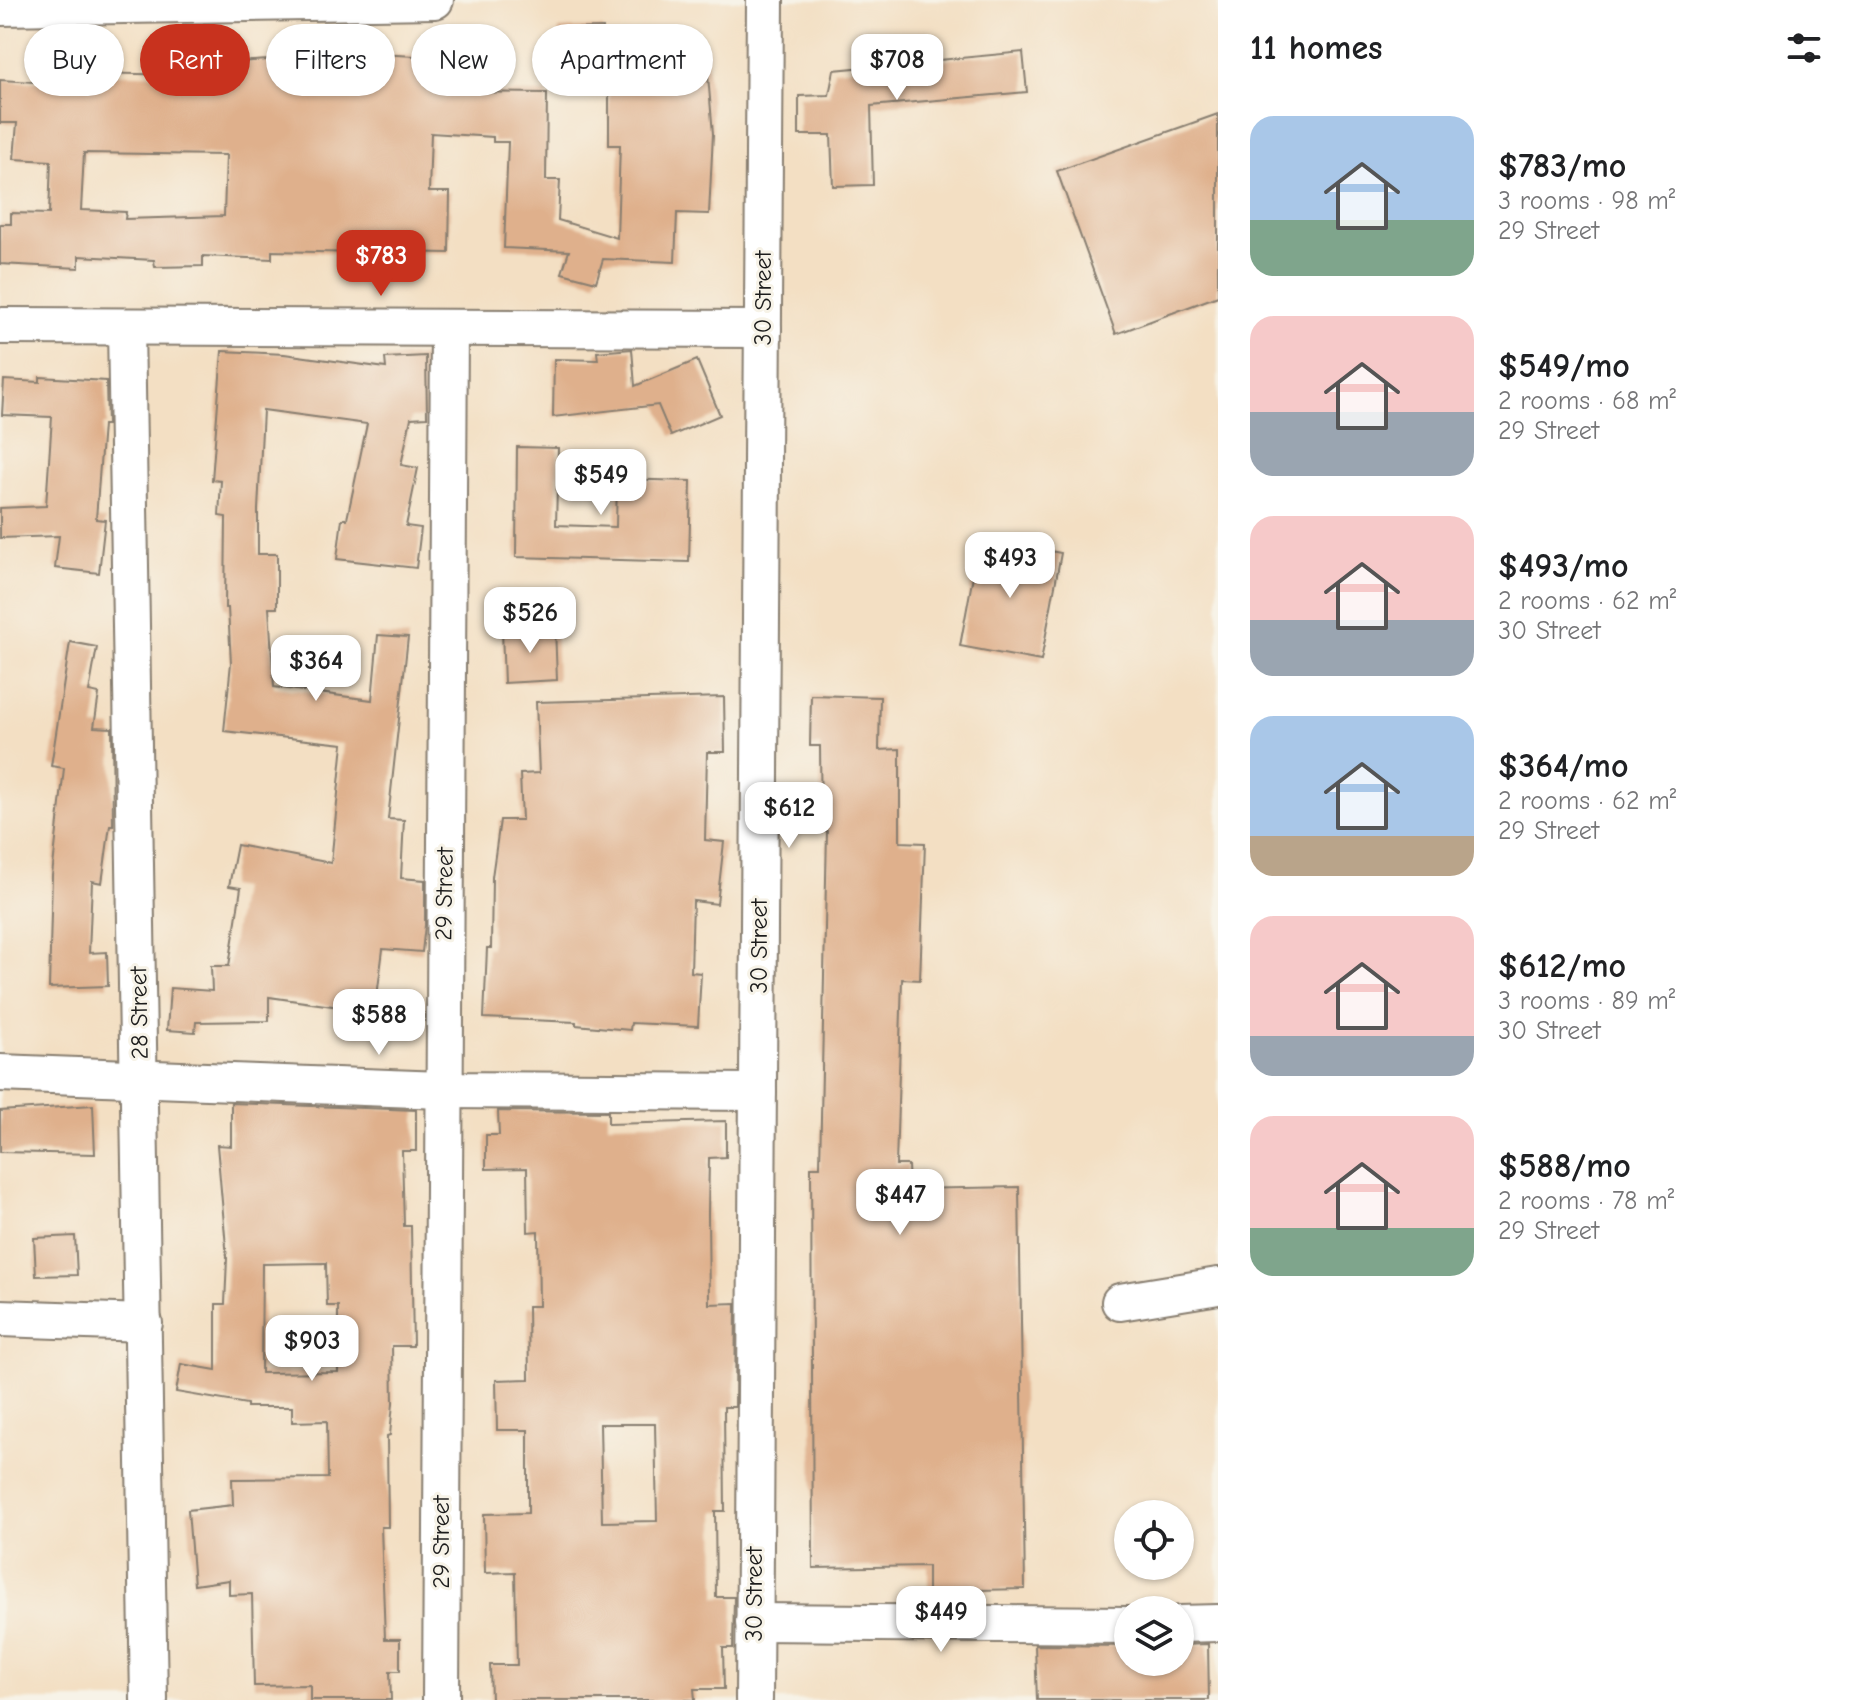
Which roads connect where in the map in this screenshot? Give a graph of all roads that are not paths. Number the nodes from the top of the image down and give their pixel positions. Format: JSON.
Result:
{"nodes":[{"id":1,"x":435,"y":0,"type":"edge"},
{"id":2,"x":765,"y":0,"type":"edge"},
{"id":3,"x":128,"y":2,"type":"edge"},
{"id":4,"x":0,"y":7,"type":"edge"},
{"id":5,"x":0,"y":326,"type":"edge"},
{"id":6,"x":126,"y":327,"type":"junction"},
{"id":7,"x":449,"y":328,"type":"junction"},
{"id":8,"x":763,"y":329,"type":"junction"},
{"id":9,"x":0,"y":1073,"type":"edge"},
{"id":10,"x":141,"y":1078,"type":"junction"},
{"id":11,"x":442,"y":1090,"type":"junction"},
{"id":12,"x":758,"y":1092,"type":"junction"},
{"id":13,"x":1218,"y":1286,"type":"edge"},
{"id":14,"x":1120,"y":1302,"type":"dead end"},
{"id":15,"x":0,"y":1318,"type":"edge"},
{"id":16,"x":144,"y":1323,"type":"junction"},
{"id":17,"x":754,"y":1622,"type":"junction"},
{"id":18,"x":1218,"y":1623,"type":"edge"},
{"id":19,"x":1194,"y":1624,"type":"edge"},
{"id":20,"x":1114,"y":1625,"type":"edge"},
{"id":21,"x":149,"y":1700,"type":"edge"},
{"id":22,"x":441,"y":1700,"type":"edge"},
{"id":23,"x":754,"y":1700,"type":"edge"}],
"edges":[{"from":1,"to":3,"type":"street"},
{"from":2,"to":8,"type":"street","name":"30 Street"},
{"from":3,"to":4,"type":"street"},
{"from":5,"to":6,"type":"street"},
{"from":6,"to":7,"type":"street"},
{"from":6,"to":10,"type":"street","name":"28 Street"},
{"from":7,"to":8,"type":"street"},
{"from":7,"to":11,"type":"street","name":"29 Street"},
{"from":8,"to":12,"type":"street","name":"30 Street"},
{"from":9,"to":10,"type":"street"},
{"from":10,"to":11,"type":"street"},
{"from":10,"to":16,"type":"street","name":"28 Street"},
{"from":11,"to":12,"type":"street"},
{"from":11,"to":22,"type":"street","name":"29 Street"},
{"from":12,"to":17,"type":"street","name":"30 Street"},
{"from":13,"to":14,"type":"street"},
{"from":15,"to":16,"type":"street"},
{"from":16,"to":21,"type":"street","name":"28 Street"},
{"from":17,"to":20,"type":"street"},
{"from":17,"to":23,"type":"street","name":"30 Street"},
{"from":18,"to":19,"type":"street"}]}
